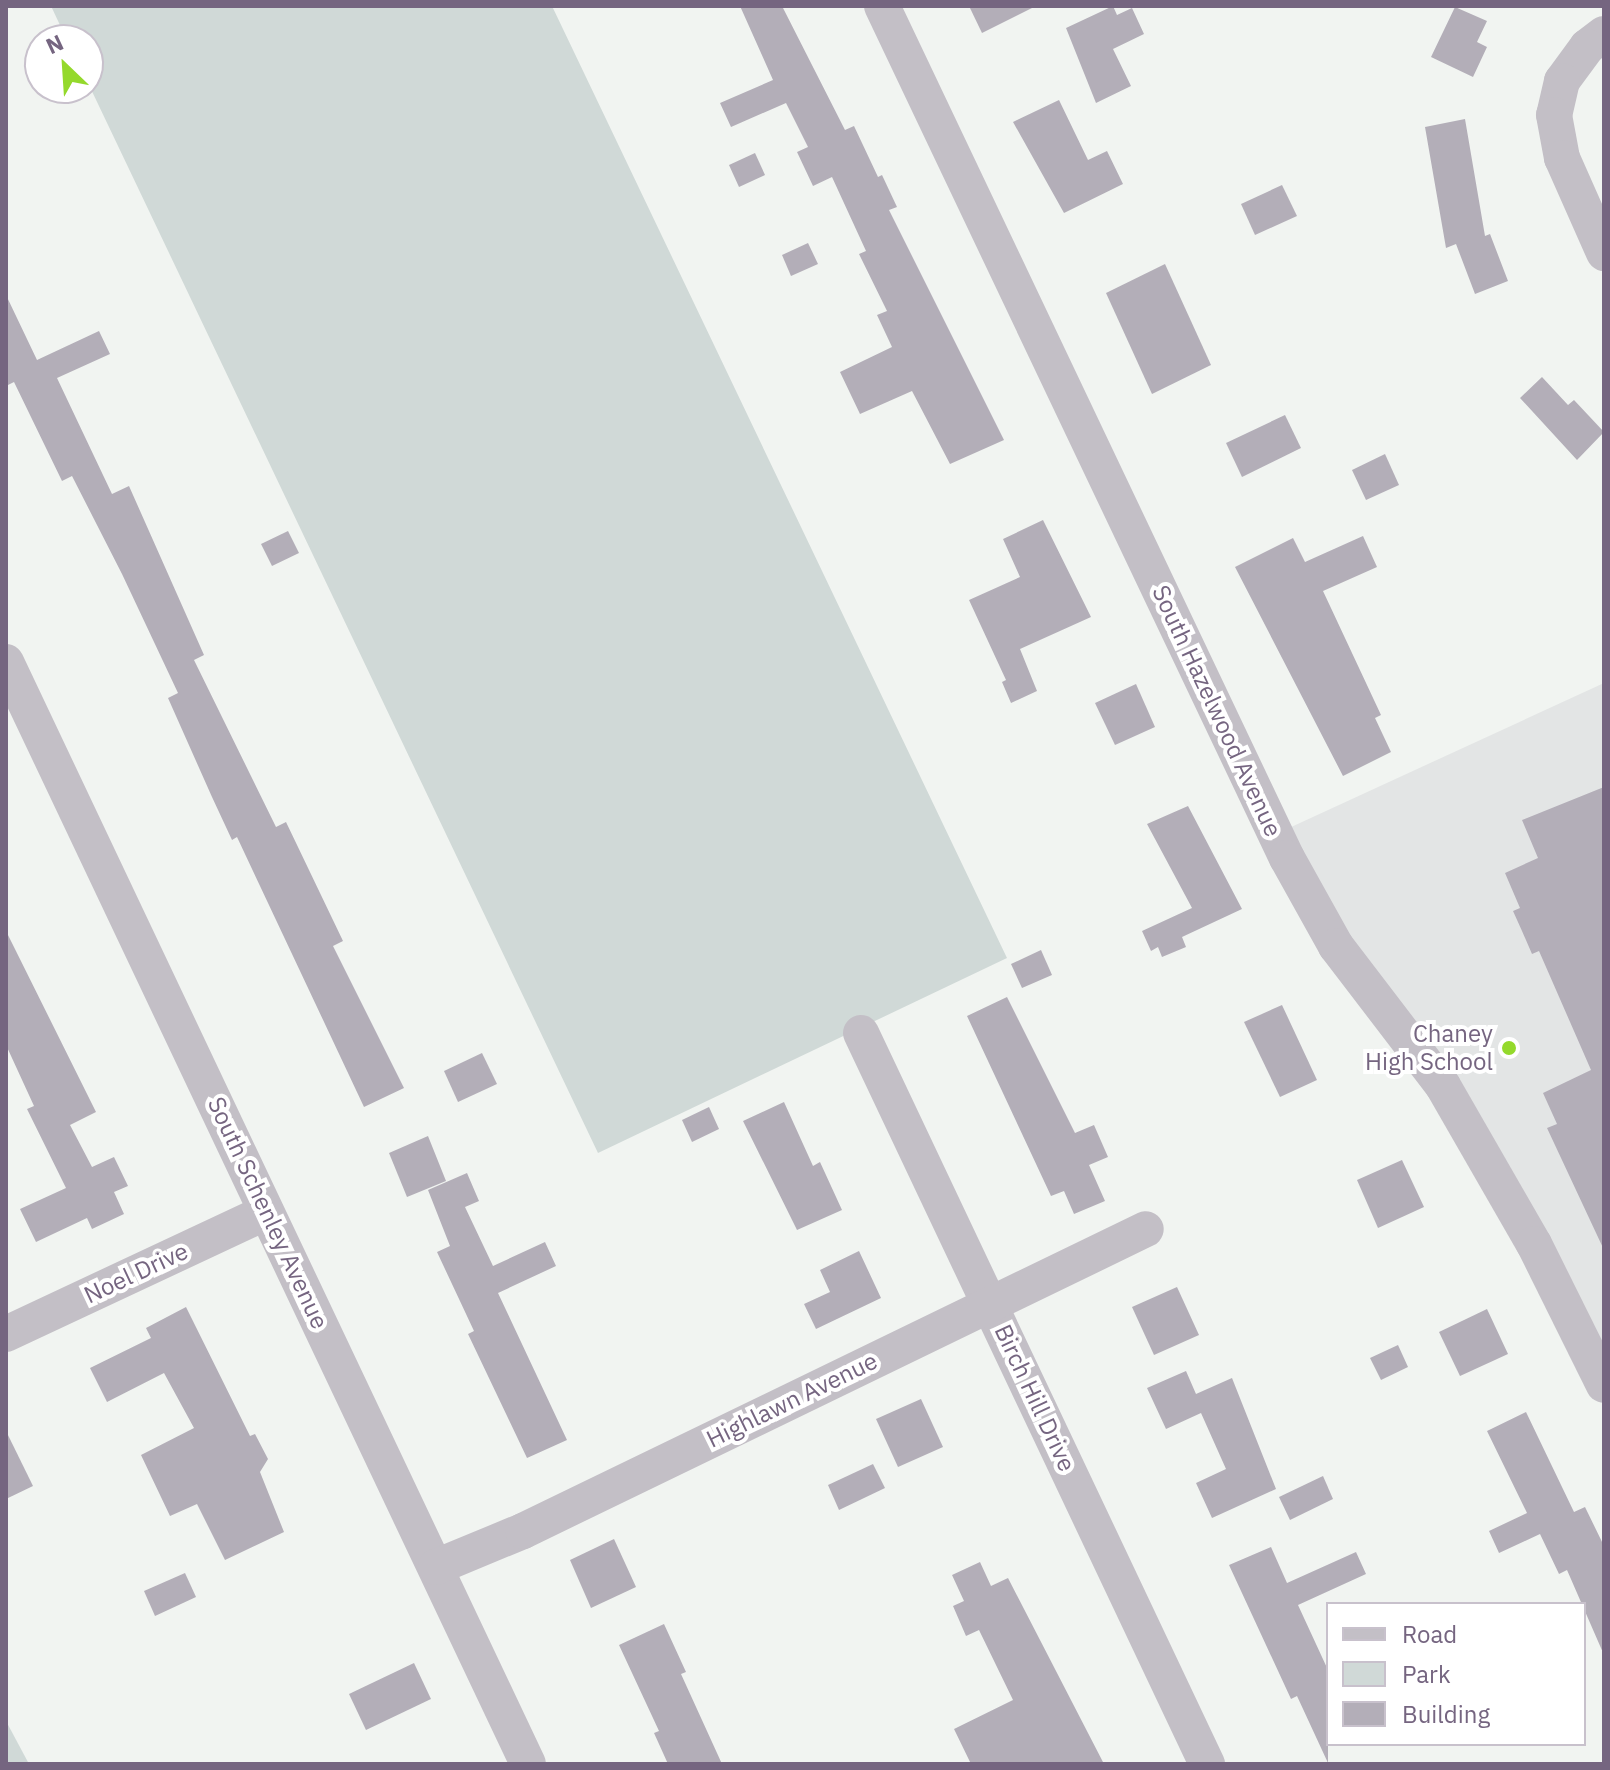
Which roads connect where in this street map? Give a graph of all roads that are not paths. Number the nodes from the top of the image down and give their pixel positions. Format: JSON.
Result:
{"nodes":[{"id":1,"x":882,"y":6,"type":"edge"},
{"id":2,"x":1604,"y":34,"type":"edge"},
{"id":3,"x":1604,"y":253,"type":"edge"},
{"id":4,"x":6,"y":662,"type":"edge"},
{"id":5,"x":861,"y":1033,"type":"dead end"},
{"id":6,"x":266,"y":1212,"type":"junction"},
{"id":7,"x":1146,"y":1229,"type":"dead end"},
{"id":8,"x":991,"y":1305,"type":"junction"},
{"id":9,"x":6,"y":1334,"type":"edge"},
{"id":10,"x":1604,"y":1385,"type":"edge"},
{"id":11,"x":436,"y":1567,"type":"junction"},
{"id":12,"x":528,"y":1764,"type":"edge"},
{"id":13,"x":1207,"y":1764,"type":"edge"}],
"edges":[{"from":1,"to":10,"type":"street","name":"South Hazelwood Avenue"},
{"from":2,"to":3,"type":"street"},
{"from":4,"to":6,"type":"street","name":"South Schenley Avenue"},
{"from":5,"to":8,"type":"street","name":"Birch Hill Drive"},
{"from":6,"to":9,"type":"street","name":"Noel Drive"},
{"from":6,"to":11,"type":"street","name":"South Schenley Avenue"},
{"from":7,"to":8,"type":"street","name":"Highlawn Avenue"},
{"from":8,"to":11,"type":"street","name":"Highlawn Avenue"},
{"from":8,"to":13,"type":"street","name":"Birch Hill Drive"},
{"from":11,"to":12,"type":"street","name":"South Schenley Avenue"}]}
